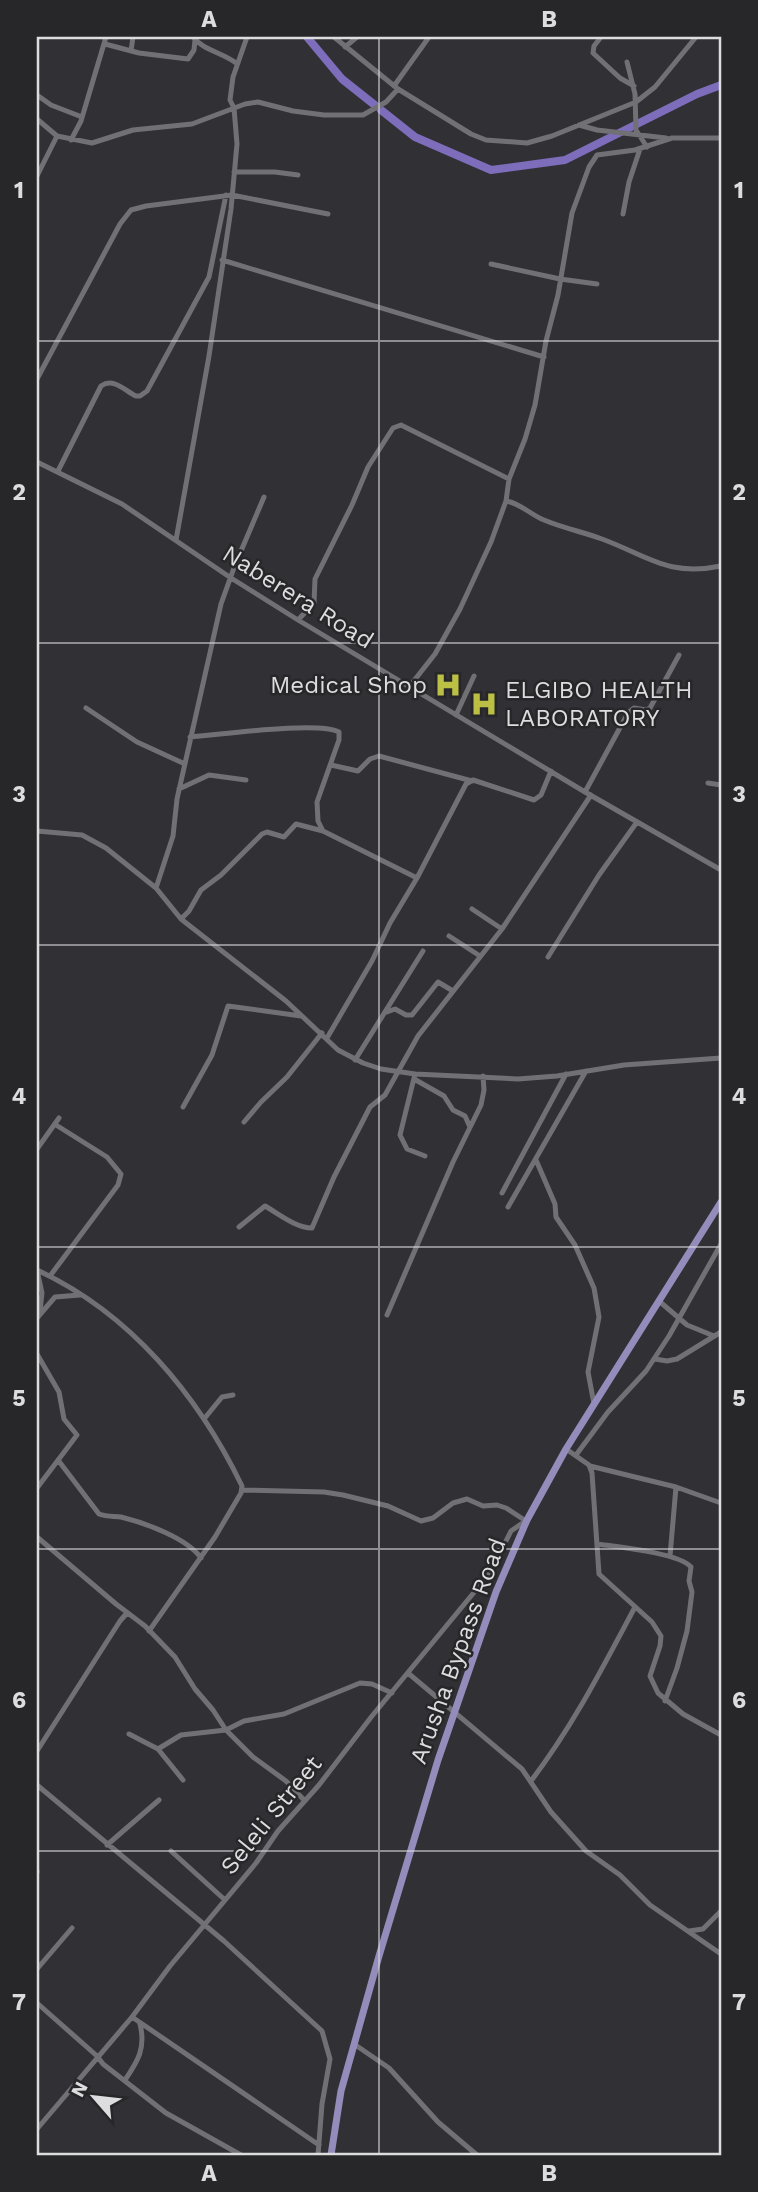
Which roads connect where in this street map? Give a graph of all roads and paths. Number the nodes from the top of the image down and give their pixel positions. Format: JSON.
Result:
{"nodes":[{"id":1,"x":133,"y":37,"type":"edge"},
{"id":2,"x":247,"y":37,"type":"edge"},
{"id":3,"x":334,"y":37,"type":"edge"},
{"id":4,"x":358,"y":37,"type":"edge"},
{"id":5,"x":429,"y":37,"type":"edge"},
{"id":6,"x":601,"y":37,"type":"edge"},
{"id":7,"x":696,"y":37,"type":"edge"},
{"id":8,"x":194,"y":39,"type":"edge"},
{"id":9,"x":105,"y":40,"type":"edge"},
{"id":10,"x":345,"y":47,"type":"junction"},
{"id":11,"x":131,"y":51,"type":"junction"},
{"id":12,"x":627,"y":62,"type":"dead end"},
{"id":13,"x":236,"y":63,"type":"junction"},
{"id":14,"x":634,"y":86,"type":"junction"},
{"id":15,"x":396,"y":88,"type":"junction"},
{"id":16,"x":37,"y":95,"type":"edge"},
{"id":17,"x":636,"y":102,"type":"junction"},
{"id":18,"x":234,"y":108,"type":"junction"},
{"id":19,"x":82,"y":117,"type":"junction"},
{"id":20,"x":37,"y":118,"type":"edge"},
{"id":21,"x":579,"y":125,"type":"junction"},
{"id":22,"x":57,"y":136,"type":"junction"},
{"id":23,"x":639,"y":136,"type":"junction"},
{"id":24,"x":672,"y":138,"type":"junction"},
{"id":25,"x":721,"y":138,"type":"edge"},
{"id":26,"x":71,"y":140,"type":"junction"},
{"id":27,"x":644,"y":148,"type":"junction"},
{"id":28,"x":234,"y":172,"type":"junction"},
{"id":29,"x":298,"y":175,"type":"dead end"},
{"id":30,"x":37,"y":176,"type":"edge"},
{"id":31,"x":229,"y":195,"type":"junction"},
{"id":32,"x":328,"y":214,"type":"dead end"},
{"id":33,"x":623,"y":214,"type":"dead end"},
{"id":34,"x":222,"y":260,"type":"junction"},
{"id":35,"x":491,"y":264,"type":"dead end"},
{"id":36,"x":560,"y":279,"type":"junction"},
{"id":37,"x":597,"y":284,"type":"dead end"},
{"id":38,"x":544,"y":357,"type":"junction"},
{"id":39,"x":37,"y":379,"type":"edge"},
{"id":40,"x":37,"y":462,"type":"edge"},
{"id":41,"x":58,"y":471,"type":"junction"},
{"id":42,"x":509,"y":479,"type":"junction"},
{"id":43,"x":264,"y":496,"type":"dead end"},
{"id":44,"x":506,"y":501,"type":"junction"},
{"id":45,"x":176,"y":540,"type":"junction"},
{"id":46,"x":721,"y":566,"type":"edge"},
{"id":47,"x":230,"y":578,"type":"junction"},
{"id":48,"x":298,"y":620,"type":"junction"},
{"id":49,"x":679,"y":655,"type":"dead end"},
{"id":50,"x":474,"y":676,"type":"dead end"},
{"id":51,"x":409,"y":687,"type":"junction"},
{"id":52,"x":86,"y":708,"type":"dead end"},
{"id":53,"x":456,"y":715,"type":"junction"},
{"id":54,"x":190,"y":737,"type":"junction"},
{"id":55,"x":185,"y":764,"type":"junction"},
{"id":56,"x":331,"y":765,"type":"junction"},
{"id":57,"x":551,"y":771,"type":"junction"},
{"id":58,"x":246,"y":780,"type":"dead end"},
{"id":59,"x":472,"y":780,"type":"junction"},
{"id":60,"x":708,"y":783,"type":"dead end"},
{"id":61,"x":721,"y":785,"type":"edge"},
{"id":62,"x":179,"y":789,"type":"junction"},
{"id":63,"x":588,"y":793,"type":"junction"},
{"id":64,"x":637,"y":822,"type":"junction"},
{"id":65,"x":37,"y":831,"type":"edge"},
{"id":66,"x":323,"y":831,"type":"junction"},
{"id":67,"x":721,"y":870,"type":"edge"},
{"id":68,"x":417,"y":878,"type":"junction"},
{"id":69,"x":156,"y":888,"type":"junction"},
{"id":70,"x":472,"y":909,"type":"dead end"},
{"id":71,"x":181,"y":919,"type":"junction"},
{"id":72,"x":502,"y":929,"type":"junction"},
{"id":73,"x":449,"y":936,"type":"dead end"},
{"id":74,"x":423,"y":951,"type":"dead end"},
{"id":75,"x":480,"y":956,"type":"junction"},
{"id":76,"x":548,"y":957,"type":"dead end"},
{"id":77,"x":453,"y":991,"type":"junction"},
{"id":78,"x":385,"y":1012,"type":"junction"},
{"id":79,"x":304,"y":1017,"type":"junction"},
{"id":80,"x":325,"y":1035,"type":"junction"},
{"id":81,"x":721,"y":1058,"type":"edge"},
{"id":82,"x":355,"y":1060,"type":"junction"},
{"id":83,"x":586,"y":1071,"type":"junction"},
{"id":84,"x":397,"y":1072,"type":"junction"},
{"id":85,"x":566,"y":1074,"type":"junction"},
{"id":86,"x":483,"y":1076,"type":"junction"},
{"id":87,"x":414,"y":1077,"type":"junction"},
{"id":88,"x":183,"y":1107,"type":"dead end"},
{"id":89,"x":59,"y":1118,"type":"dead end"},
{"id":90,"x":244,"y":1122,"type":"dead end"},
{"id":91,"x":55,"y":1125,"type":"junction"},
{"id":92,"x":470,"y":1128,"type":"junction"},
{"id":93,"x":37,"y":1149,"type":"edge"},
{"id":94,"x":425,"y":1156,"type":"dead end"},
{"id":95,"x":536,"y":1160,"type":"junction"},
{"id":96,"x":502,"y":1193,"type":"dead end"},
{"id":97,"x":721,"y":1202,"type":"edge"},
{"id":98,"x":508,"y":1207,"type":"dead end"},
{"id":99,"x":239,"y":1227,"type":"dead end"},
{"id":100,"x":721,"y":1244,"type":"edge"},
{"id":101,"x":37,"y":1270,"type":"edge"},
{"id":102,"x":50,"y":1276,"type":"junction"},
{"id":103,"x":80,"y":1295,"type":"junction"},
{"id":104,"x":659,"y":1301,"type":"junction"},
{"id":105,"x":387,"y":1315,"type":"dead end"},
{"id":106,"x":37,"y":1318,"type":"edge"},
{"id":107,"x":680,"y":1318,"type":"junction"},
{"id":108,"x":721,"y":1332,"type":"edge"},
{"id":109,"x":714,"y":1336,"type":"junction"},
{"id":110,"x":37,"y":1354,"type":"edge"},
{"id":111,"x":655,"y":1359,"type":"junction"},
{"id":112,"x":233,"y":1395,"type":"dead end"},
{"id":113,"x":594,"y":1405,"type":"junction"},
{"id":114,"x":204,"y":1419,"type":"junction"},
{"id":115,"x":566,"y":1449,"type":"junction"},
{"id":116,"x":576,"y":1455,"type":"junction"},
{"id":117,"x":58,"y":1460,"type":"junction"},
{"id":118,"x":590,"y":1466,"type":"junction"},
{"id":119,"x":676,"y":1487,"type":"junction"},
{"id":120,"x":37,"y":1488,"type":"edge"},
{"id":121,"x":242,"y":1490,"type":"junction"},
{"id":122,"x":721,"y":1503,"type":"edge"},
{"id":123,"x":527,"y":1520,"type":"junction"},
{"id":124,"x":37,"y":1537,"type":"edge"},
{"id":125,"x":597,"y":1544,"type":"junction"},
{"id":126,"x":670,"y":1556,"type":"junction"},
{"id":127,"x":201,"y":1558,"type":"junction"},
{"id":128,"x":635,"y":1607,"type":"junction"},
{"id":129,"x":127,"y":1613,"type":"junction"},
{"id":130,"x":149,"y":1631,"type":"junction"},
{"id":131,"x":408,"y":1673,"type":"junction"},
{"id":132,"x":392,"y":1692,"type":"junction"},
{"id":133,"x":666,"y":1701,"type":"junction"},
{"id":134,"x":454,"y":1713,"type":"junction"},
{"id":135,"x":226,"y":1730,"type":"junction"},
{"id":136,"x":129,"y":1734,"type":"dead end"},
{"id":137,"x":721,"y":1735,"type":"edge"},
{"id":138,"x":158,"y":1749,"type":"junction"},
{"id":139,"x":37,"y":1751,"type":"edge"},
{"id":140,"x":183,"y":1780,"type":"dead end"},
{"id":141,"x":531,"y":1780,"type":"junction"},
{"id":142,"x":37,"y":1785,"type":"edge"},
{"id":143,"x":159,"y":1800,"type":"dead end"},
{"id":144,"x":305,"y":1801,"type":"junction"},
{"id":145,"x":107,"y":1845,"type":"junction"},
{"id":146,"x":170,"y":1851,"type":"dead end"},
{"id":147,"x":225,"y":1900,"type":"junction"},
{"id":148,"x":721,"y":1911,"type":"edge"},
{"id":149,"x":204,"y":1925,"type":"junction"},
{"id":150,"x":72,"y":1928,"type":"dead end"},
{"id":151,"x":689,"y":1931,"type":"junction"},
{"id":152,"x":721,"y":1954,"type":"edge"},
{"id":153,"x":37,"y":1969,"type":"edge"},
{"id":154,"x":37,"y":2003,"type":"edge"},
{"id":155,"x":132,"y":2017,"type":"junction"},
{"id":156,"x":141,"y":2024,"type":"junction"},
{"id":157,"x":354,"y":2044,"type":"junction"},
{"id":158,"x":97,"y":2056,"type":"junction"},
{"id":159,"x":125,"y":2080,"type":"junction"},
{"id":160,"x":37,"y":2130,"type":"edge"},
{"id":161,"x":319,"y":2145,"type":"junction"},
{"id":162,"x":241,"y":2155,"type":"edge"},
{"id":163,"x":318,"y":2155,"type":"edge"},
{"id":164,"x":332,"y":2155,"type":"edge"},
{"id":165,"x":477,"y":2155,"type":"edge"}],
"edges":[{"from":1,"to":11,"type":"street"},
{"from":2,"to":13,"type":"street"},
{"from":3,"to":10,"type":"street"},
{"from":4,"to":10,"type":"street"},
{"from":5,"to":15,"type":"street"},
{"from":6,"to":14,"type":"street"},
{"from":7,"to":17,"type":"street"},
{"from":8,"to":11,"type":"street"},
{"from":8,"to":13,"type":"street"},
{"from":9,"to":11,"type":"street"},
{"from":9,"to":19,"type":"street"},
{"from":10,"to":15,"type":"street"},
{"from":12,"to":14,"type":"street"},
{"from":13,"to":18,"type":"street"},
{"from":14,"to":17,"type":"street"},
{"from":15,"to":18,"type":"street"},
{"from":15,"to":21,"type":"street"},
{"from":16,"to":19,"type":"street"},
{"from":17,"to":21,"type":"street"},
{"from":17,"to":23,"type":"street"},
{"from":18,"to":26,"type":"street"},
{"from":18,"to":28,"type":"street"},
{"from":19,"to":26,"type":"street"},
{"from":20,"to":22,"type":"street"},
{"from":21,"to":23,"type":"street"},
{"from":22,"to":26,"type":"street"},
{"from":22,"to":30,"type":"street"},
{"from":23,"to":24,"type":"street"},
{"from":23,"to":27,"type":"street"},
{"from":24,"to":25,"type":"street"},
{"from":24,"to":27,"type":"street"},
{"from":27,"to":33,"type":"street"},
{"from":27,"to":36,"type":"street"},
{"from":28,"to":29,"type":"street"},
{"from":28,"to":31,"type":"street"},
{"from":31,"to":32,"type":"street"},
{"from":31,"to":34,"type":"street"},
{"from":31,"to":39,"type":"street"},
{"from":31,"to":41,"type":"street"},
{"from":34,"to":38,"type":"street"},
{"from":34,"to":45,"type":"street"},
{"from":35,"to":36,"type":"street"},
{"from":36,"to":37,"type":"street"},
{"from":36,"to":38,"type":"street"},
{"from":38,"to":42,"type":"street"},
{"from":40,"to":41,"type":"street","name":"Naberera Road"},
{"from":41,"to":45,"type":"street","name":"Naberera Road"},
{"from":42,"to":44,"type":"street"},
{"from":42,"to":48,"type":"street"},
{"from":43,"to":47,"type":"street"},
{"from":44,"to":46,"type":"street"},
{"from":44,"to":51,"type":"street"},
{"from":45,"to":47,"type":"street","name":"Naberera Road"},
{"from":47,"to":48,"type":"street","name":"Naberera Road"},
{"from":47,"to":54,"type":"street"},
{"from":48,"to":51,"type":"street","name":"Naberera Road"},
{"from":49,"to":63,"type":"street"},
{"from":50,"to":53,"type":"street"},
{"from":51,"to":53,"type":"street","name":"Naberera Road"},
{"from":52,"to":55,"type":"street"},
{"from":53,"to":57,"type":"street","name":"Naberera Road"},
{"from":54,"to":55,"type":"street"},
{"from":54,"to":56,"type":"street"},
{"from":55,"to":62,"type":"street"},
{"from":56,"to":59,"type":"street"},
{"from":56,"to":66,"type":"street"},
{"from":57,"to":59,"type":"street"},
{"from":57,"to":63,"type":"street","name":"Naberera Road"},
{"from":58,"to":62,"type":"street"},
{"from":59,"to":68,"type":"street"},
{"from":60,"to":61,"type":"street"},
{"from":62,"to":69,"type":"street"},
{"from":63,"to":64,"type":"street","name":"Naberera Road"},
{"from":63,"to":72,"type":"street"},
{"from":64,"to":67,"type":"street","name":"Naberera Road"},
{"from":64,"to":76,"type":"street"},
{"from":65,"to":69,"type":"street"},
{"from":66,"to":68,"type":"street"},
{"from":66,"to":71,"type":"street"},
{"from":68,"to":80,"type":"street"},
{"from":69,"to":71,"type":"street"},
{"from":70,"to":72,"type":"street"},
{"from":71,"to":79,"type":"street"},
{"from":72,"to":75,"type":"street"},
{"from":73,"to":75,"type":"street"},
{"from":74,"to":78,"type":"street"},
{"from":75,"to":77,"type":"street"},
{"from":77,"to":78,"type":"street"},
{"from":77,"to":84,"type":"street"},
{"from":78,"to":82,"type":"street"},
{"from":79,"to":80,"type":"street"},
{"from":79,"to":88,"type":"street"},
{"from":80,"to":82,"type":"street"},
{"from":80,"to":90,"type":"street"},
{"from":81,"to":83,"type":"street"},
{"from":82,"to":84,"type":"street"},
{"from":83,"to":85,"type":"street"},
{"from":83,"to":95,"type":"street"},
{"from":84,"to":87,"type":"street"},
{"from":84,"to":99,"type":"street"},
{"from":85,"to":86,"type":"street"},
{"from":85,"to":96,"type":"street"},
{"from":86,"to":87,"type":"street"},
{"from":86,"to":92,"type":"street"},
{"from":87,"to":92,"type":"street"},
{"from":87,"to":94,"type":"street"},
{"from":89,"to":91,"type":"street"},
{"from":91,"to":93,"type":"street"},
{"from":91,"to":102,"type":"street"},
{"from":92,"to":105,"type":"street"},
{"from":95,"to":98,"type":"street"},
{"from":95,"to":113,"type":"street"},
{"from":97,"to":104,"type":"main road","name":"Arusha Bypass Road"},
{"from":100,"to":107,"type":"street"},
{"from":101,"to":102,"type":"street"},
{"from":101,"to":106,"type":"street"},
{"from":102,"to":103,"type":"street"},
{"from":103,"to":106,"type":"street"},
{"from":103,"to":114,"type":"street"},
{"from":104,"to":107,"type":"street"},
{"from":104,"to":113,"type":"main road","name":"Arusha Bypass Road"},
{"from":107,"to":109,"type":"street"},
{"from":107,"to":111,"type":"street"},
{"from":108,"to":109,"type":"street"},
{"from":109,"to":111,"type":"street"},
{"from":110,"to":117,"type":"street"},
{"from":111,"to":116,"type":"street"},
{"from":112,"to":114,"type":"street"},
{"from":113,"to":115,"type":"main road","name":"Arusha Bypass Road"},
{"from":114,"to":121,"type":"street"},
{"from":115,"to":116,"type":"street"},
{"from":115,"to":123,"type":"main road","name":"Arusha Bypass Road"},
{"from":116,"to":118,"type":"street"},
{"from":117,"to":120,"type":"street"},
{"from":117,"to":127,"type":"street"},
{"from":118,"to":119,"type":"street"},
{"from":118,"to":125,"type":"street"},
{"from":119,"to":122,"type":"street"},
{"from":119,"to":126,"type":"street"},
{"from":121,"to":123,"type":"street"},
{"from":121,"to":127,"type":"street"},
{"from":123,"to":131,"type":"street","name":"Seleli Street"},
{"from":123,"to":134,"type":"main road","name":"Arusha Bypass Road"},
{"from":124,"to":129,"type":"street"},
{"from":125,"to":126,"type":"street"},
{"from":125,"to":128,"type":"street"},
{"from":126,"to":133,"type":"street"},
{"from":127,"to":130,"type":"street"},
{"from":128,"to":133,"type":"street"},
{"from":128,"to":141,"type":"street"},
{"from":129,"to":130,"type":"street"},
{"from":129,"to":139,"type":"street"},
{"from":130,"to":135,"type":"street"},
{"from":131,"to":132,"type":"street","name":"Seleli Street"},
{"from":131,"to":134,"type":"street"},
{"from":132,"to":135,"type":"street"},
{"from":132,"to":144,"type":"street","name":"Seleli Street"},
{"from":133,"to":137,"type":"street"},
{"from":134,"to":141,"type":"street"},
{"from":134,"to":157,"type":"main road","name":"Arusha Bypass Road"},
{"from":135,"to":138,"type":"street"},
{"from":135,"to":144,"type":"street"},
{"from":136,"to":138,"type":"street"},
{"from":138,"to":140,"type":"street"},
{"from":141,"to":151,"type":"street"},
{"from":142,"to":145,"type":"street"},
{"from":143,"to":145,"type":"street"},
{"from":144,"to":147,"type":"street","name":"Seleli Street"},
{"from":145,"to":149,"type":"street"},
{"from":146,"to":147,"type":"street"},
{"from":147,"to":149,"type":"street","name":"Seleli Street"},
{"from":148,"to":151,"type":"street"},
{"from":149,"to":155,"type":"street","name":"Seleli Street"},
{"from":149,"to":161,"type":"street"},
{"from":150,"to":153,"type":"street"},
{"from":151,"to":152,"type":"street"},
{"from":154,"to":158,"type":"street"},
{"from":155,"to":156,"type":"street"},
{"from":155,"to":158,"type":"street","name":"Seleli Street"},
{"from":156,"to":159,"type":"street"},
{"from":156,"to":161,"type":"street"},
{"from":157,"to":164,"type":"main road","name":"Arusha Bypass Road"},
{"from":157,"to":165,"type":"street"},
{"from":158,"to":159,"type":"street"},
{"from":158,"to":160,"type":"street","name":"Seleli Street"},
{"from":159,"to":162,"type":"street"},
{"from":161,"to":163,"type":"street"}]}
